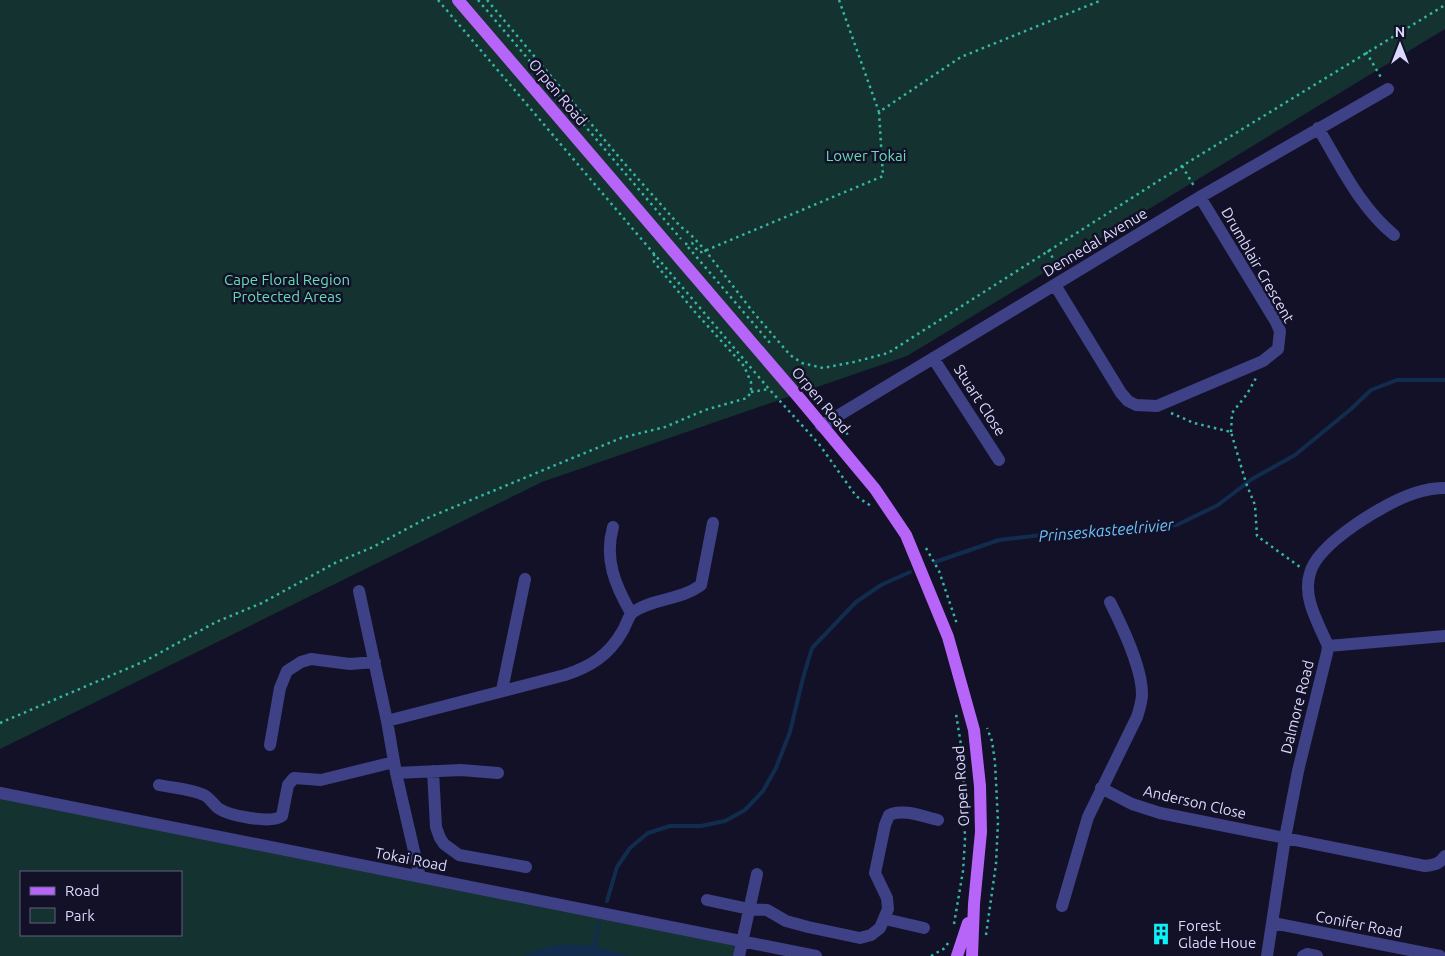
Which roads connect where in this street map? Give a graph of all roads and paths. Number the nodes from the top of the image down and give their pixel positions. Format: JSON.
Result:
{"nodes":[{"id":1,"x":438,"y":0,"type":"edge"},
{"id":2,"x":458,"y":0,"type":"edge"},
{"id":3,"x":478,"y":0,"type":"edge"},
{"id":4,"x":487,"y":0,"type":"edge"},
{"id":5,"x":839,"y":0,"type":"edge"},
{"id":6,"x":1102,"y":0,"type":"edge"},
{"id":7,"x":1445,"y":6,"type":"edge"},
{"id":8,"x":1366,"y":52,"type":"junction"},
{"id":9,"x":1388,"y":89,"type":"joint"},
{"id":10,"x":879,"y":112,"type":"junction"},
{"id":11,"x":1318,"y":128,"type":"junction"},
{"id":12,"x":1182,"y":166,"type":"junction"},
{"id":13,"x":1200,"y":197,"type":"junction"},
{"id":14,"x":1394,"y":235,"type":"dead end"},
{"id":15,"x":685,"y":244,"type":"junction"},
{"id":16,"x":705,"y":250,"type":"junction"},
{"id":17,"x":1048,"y":250,"type":"junction"},
{"id":18,"x":656,"y":253,"type":"junction"},
{"id":19,"x":1061,"y":282,"type":"junction"},
{"id":20,"x":772,"y":345,"type":"dead end"},
{"id":21,"x":934,"y":358,"type":"junction"},
{"id":22,"x":1256,"y":377,"type":"dead end"},
{"id":23,"x":769,"y":389,"type":"junction"},
{"id":24,"x":750,"y":392,"type":"junction"},
{"id":25,"x":1157,"y":406,"type":"junction"},
{"id":26,"x":821,"y":426,"type":"junction"},
{"id":27,"x":1231,"y":432,"type":"junction"},
{"id":28,"x":999,"y":460,"type":"dead end"},
{"id":29,"x":1445,"y":488,"type":"edge"},
{"id":30,"x":874,"y":508,"type":"dead end"},
{"id":31,"x":713,"y":522,"type":"dead end"},
{"id":32,"x":613,"y":527,"type":"dead end"},
{"id":33,"x":1309,"y":574,"type":"junction"},
{"id":34,"x":525,"y":579,"type":"dead end"},
{"id":35,"x":359,"y":591,"type":"dead end"},
{"id":36,"x":1110,"y":602,"type":"dead end"},
{"id":37,"x":632,"y":613,"type":"junction"},
{"id":38,"x":1445,"y":636,"type":"edge"},
{"id":39,"x":1328,"y":646,"type":"junction"},
{"id":40,"x":375,"y":662,"type":"junction"},
{"id":41,"x":502,"y":690,"type":"junction"},
{"id":42,"x":956,"y":712,"type":"dead end"},
{"id":43,"x":387,"y":721,"type":"junction"},
{"id":44,"x":0,"y":723,"type":"edge"},
{"id":45,"x":270,"y":745,"type":"dead end"},
{"id":46,"x":395,"y":767,"type":"junction"},
{"id":47,"x":433,"y":771,"type":"junction"},
{"id":48,"x":498,"y":774,"type":"dead end"},
{"id":49,"x":159,"y":785,"type":"dead end"},
{"id":50,"x":1101,"y":788,"type":"junction"},
{"id":51,"x":0,"y":793,"type":"edge"},
{"id":52,"x":938,"y":820,"type":"dead end"},
{"id":53,"x":1285,"y":838,"type":"junction"},
{"id":54,"x":1445,"y":856,"type":"edge"},
{"id":55,"x":526,"y":867,"type":"dead end"},
{"id":56,"x":757,"y":874,"type":"dead end"},
{"id":57,"x":420,"y":877,"type":"junction"},
{"id":58,"x":707,"y":900,"type":"dead end"},
{"id":59,"x":974,"y":904,"type":"junction"},
{"id":60,"x":1062,"y":906,"type":"dead end"},
{"id":61,"x":749,"y":909,"type":"junction"},
{"id":62,"x":885,"y":919,"type":"junction"},
{"id":63,"x":1272,"y":923,"type":"junction"},
{"id":64,"x":924,"y":928,"type":"dead end"},
{"id":65,"x":953,"y":929,"type":"dead end"},
{"id":66,"x":951,"y":939,"type":"dead end"},
{"id":67,"x":742,"y":941,"type":"junction"},
{"id":68,"x":1424,"y":955,"type":"edge"},
{"id":69,"x":739,"y":956,"type":"edge"},
{"id":70,"x":816,"y":956,"type":"edge"},
{"id":71,"x":931,"y":956,"type":"edge"},
{"id":72,"x":957,"y":956,"type":"edge"},
{"id":73,"x":972,"y":956,"type":"edge"},
{"id":74,"x":1268,"y":956,"type":"edge"},
{"id":75,"x":1303,"y":956,"type":"edge"},
{"id":76,"x":1317,"y":956,"type":"edge"},
{"id":77,"x":1440,"y":956,"type":"edge"}],
"edges":[{"from":1,"to":18,"type":"path"},
{"from":2,"to":26,"type":"main road","name":"Orpen Road"},
{"from":3,"to":15,"type":"path"},
{"from":4,"to":16,"type":"path"},
{"from":5,"to":10,"type":"path"},
{"from":6,"to":10,"type":"path"},
{"from":7,"to":8,"type":"path"},
{"from":8,"to":9,"type":"path"},
{"from":8,"to":12,"type":"path"},
{"from":9,"to":11,"type":"street","name":"Dennedal Avenue"},
{"from":10,"to":16,"type":"path"},
{"from":11,"to":13,"type":"street","name":"Dennedal Avenue"},
{"from":11,"to":14,"type":"street"},
{"from":12,"to":13,"type":"path"},
{"from":12,"to":17,"type":"path"},
{"from":13,"to":19,"type":"street","name":"Dennedal Avenue"},
{"from":13,"to":25,"type":"street","name":"Drumblair Crescent"},
{"from":15,"to":16,"type":"path"},
{"from":15,"to":20,"type":"path"},
{"from":16,"to":17,"type":"path"},
{"from":17,"to":19,"type":"path"},
{"from":18,"to":23,"type":"path"},
{"from":18,"to":24,"type":"path"},
{"from":19,"to":21,"type":"street","name":"Dennedal Avenue"},
{"from":19,"to":25,"type":"street","name":"Drumblair Crescent"},
{"from":21,"to":26,"type":"street","name":"Dennedal Avenue"},
{"from":21,"to":28,"type":"street","name":"Stuart Close"},
{"from":22,"to":27,"type":"path"},
{"from":23,"to":24,"type":"path"},
{"from":23,"to":30,"type":"path"},
{"from":24,"to":44,"type":"path"},
{"from":25,"to":27,"type":"path"},
{"from":26,"to":59,"type":"main road","name":"Orpen Road"},
{"from":27,"to":33,"type":"path"},
{"from":29,"to":33,"type":"street"},
{"from":31,"to":37,"type":"street"},
{"from":32,"to":37,"type":"street"},
{"from":33,"to":39,"type":"street","name":"Dalmore Road"},
{"from":34,"to":41,"type":"street"},
{"from":35,"to":40,"type":"street"},
{"from":36,"to":50,"type":"street"},
{"from":37,"to":41,"type":"street"},
{"from":38,"to":39,"type":"street"},
{"from":39,"to":53,"type":"street","name":"Dalmore Road"},
{"from":40,"to":43,"type":"street"},
{"from":40,"to":45,"type":"street"},
{"from":41,"to":43,"type":"street"},
{"from":42,"to":65,"type":"path"},
{"from":43,"to":46,"type":"street"},
{"from":46,"to":47,"type":"street"},
{"from":46,"to":49,"type":"street"},
{"from":46,"to":57,"type":"street"},
{"from":47,"to":48,"type":"street"},
{"from":47,"to":55,"type":"street"},
{"from":50,"to":53,"type":"street","name":"Anderson Close"},
{"from":50,"to":60,"type":"street"},
{"from":51,"to":57,"type":"street","name":"Tokai Road"},
{"from":52,"to":62,"type":"street"},
{"from":53,"to":54,"type":"street","name":"Anderson Close"},
{"from":53,"to":63,"type":"street","name":"Dalmore Road"},
{"from":56,"to":61,"type":"street"},
{"from":57,"to":67,"type":"street","name":"Tokai Road"},
{"from":58,"to":61,"type":"street"},
{"from":59,"to":72,"type":"main road","name":"Orpen Road"},
{"from":59,"to":73,"type":"main road","name":"Orpen Road"},
{"from":61,"to":62,"type":"street"},
{"from":61,"to":67,"type":"street"},
{"from":62,"to":64,"type":"street"},
{"from":63,"to":68,"type":"street","name":"Conifer Road"},
{"from":63,"to":74,"type":"street","name":"Dalmore Road"},
{"from":66,"to":71,"type":"path"},
{"from":67,"to":69,"type":"street"},
{"from":67,"to":70,"type":"street","name":"Tokai Road"},
{"from":68,"to":77,"type":"street","name":"Conifer Road"},
{"from":75,"to":76,"type":"street"}]}
